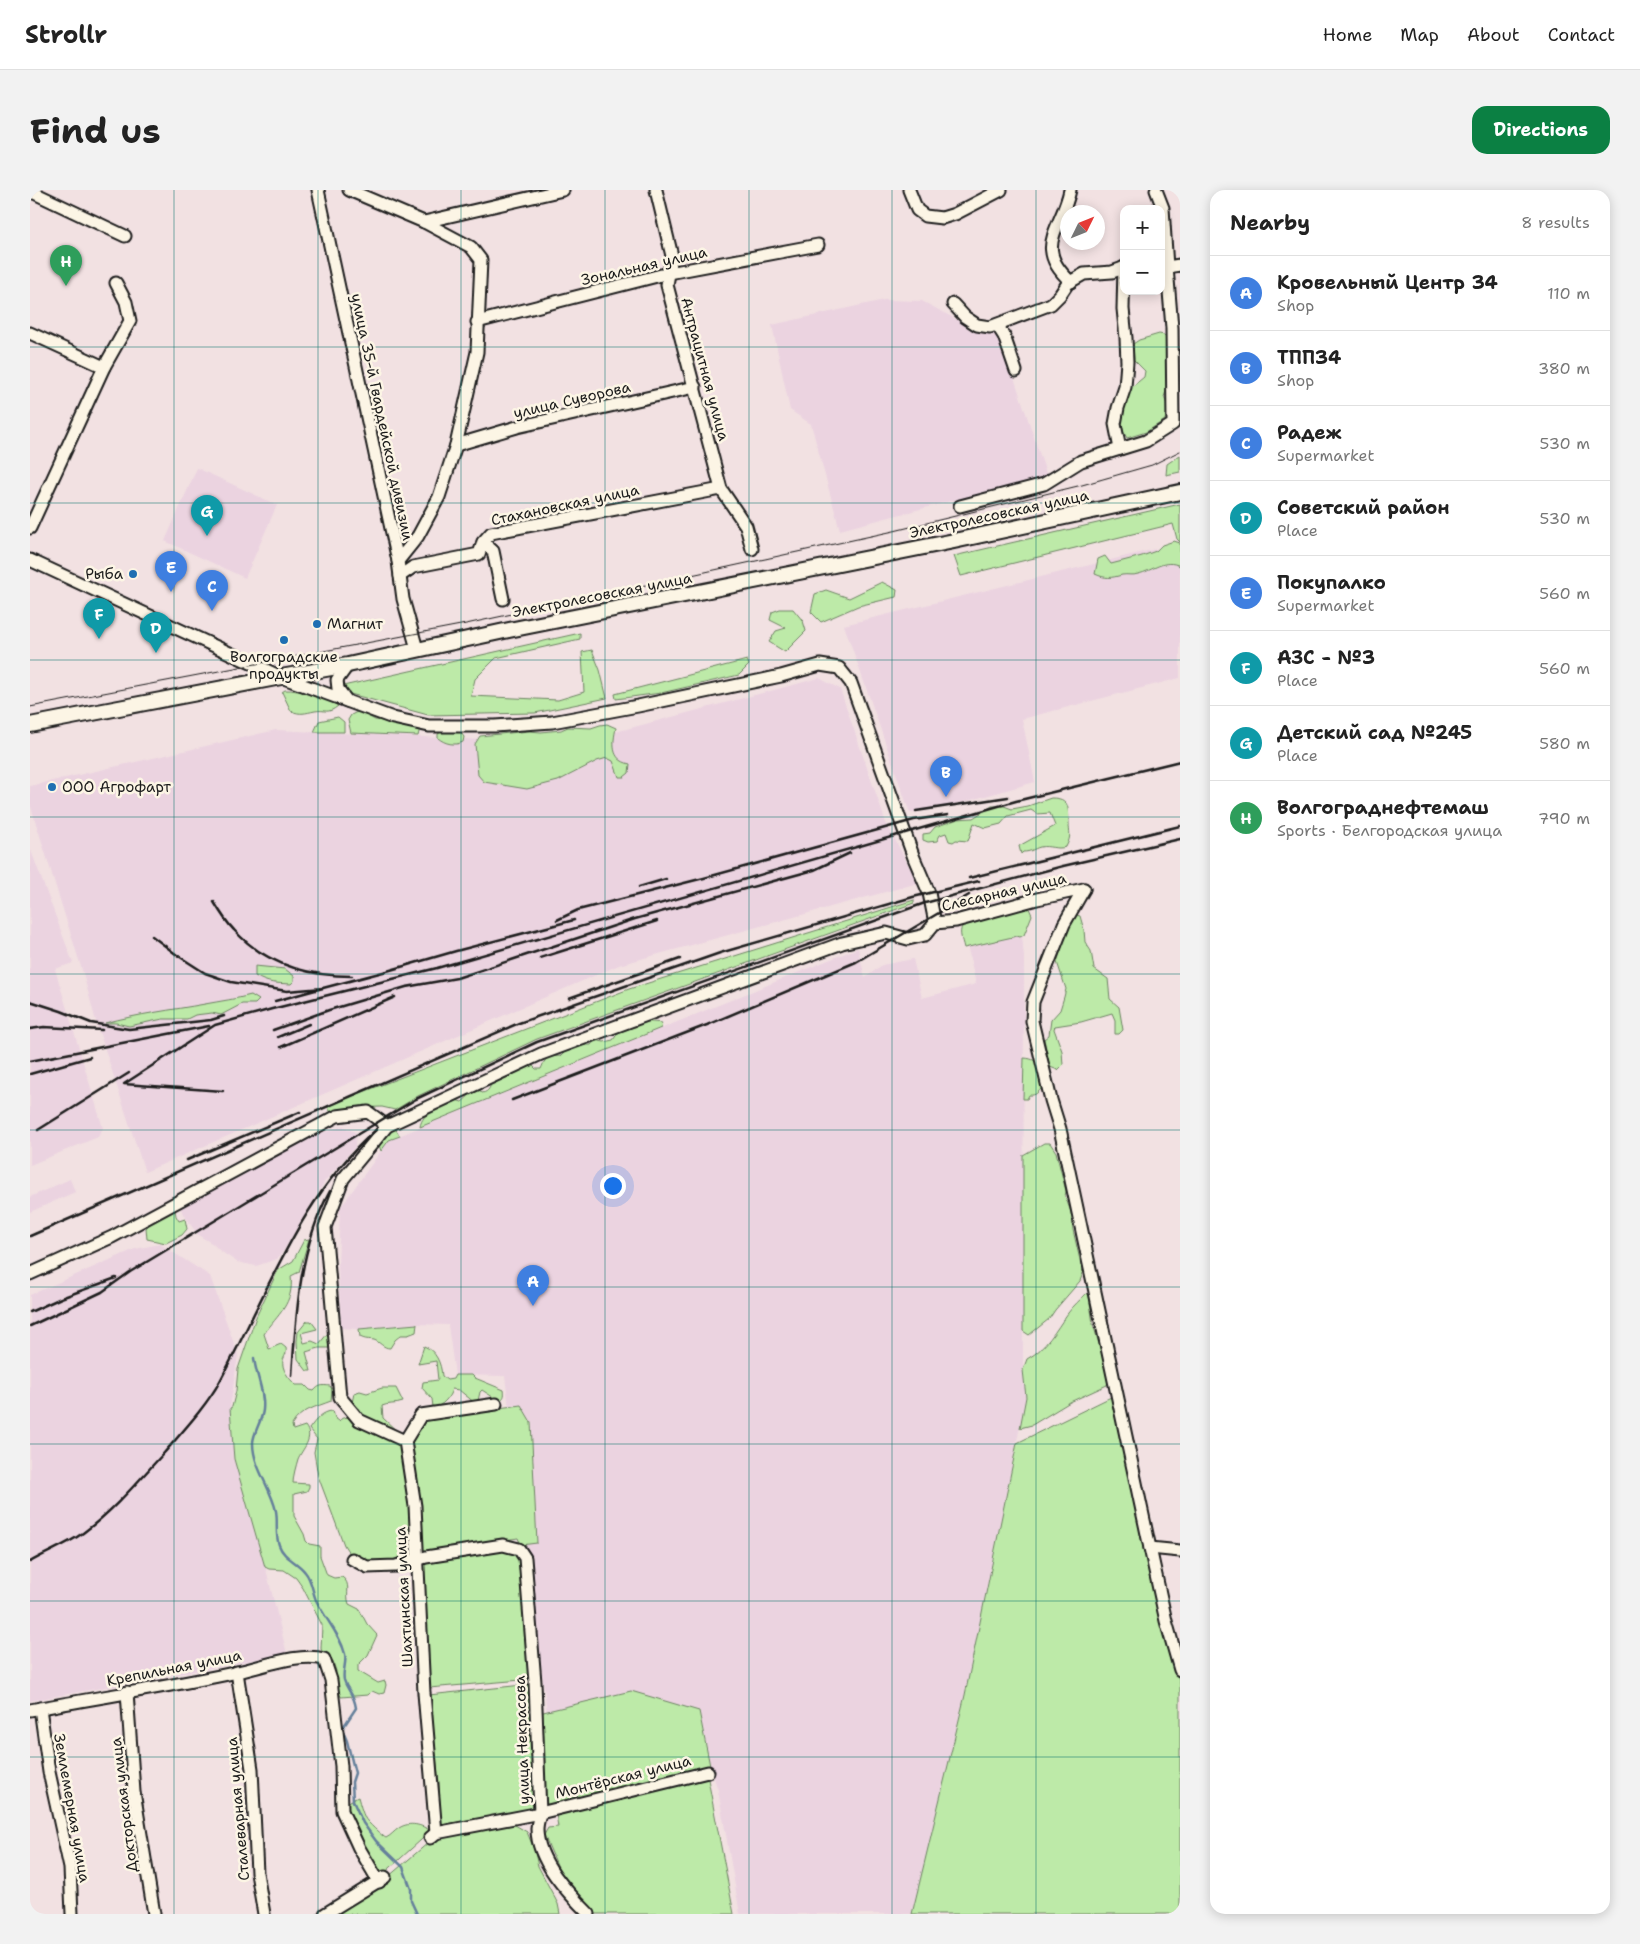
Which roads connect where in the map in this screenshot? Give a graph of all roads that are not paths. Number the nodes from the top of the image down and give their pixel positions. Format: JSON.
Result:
{"nodes":[{"id":1,"x":318,"y":190,"type":"edge"},
{"id":2,"x":348,"y":190,"type":"edge"},
{"id":3,"x":563,"y":190,"type":"edge"},
{"id":4,"x":656,"y":190,"type":"edge"},
{"id":5,"x":910,"y":190,"type":"edge"},
{"id":6,"x":1001,"y":190,"type":"edge"},
{"id":7,"x":1070,"y":190,"type":"edge"},
{"id":8,"x":1156,"y":190,"type":"edge"},
{"id":9,"x":30,"y":191,"type":"edge"},
{"id":10,"x":1160,"y":205,"type":"edge"},
{"id":11,"x":424,"y":222,"type":"junction"},
{"id":12,"x":125,"y":236,"type":"dead end"},
{"id":13,"x":1165,"y":244,"type":"edge"},
{"id":14,"x":818,"y":245,"type":"dead end"},
{"id":15,"x":1180,"y":265,"type":"edge"},
{"id":16,"x":1167,"y":266,"type":"junction"},
{"id":17,"x":1120,"y":268,"type":"edge"},
{"id":18,"x":669,"y":273,"type":"junction"},
{"id":19,"x":1071,"y":282,"type":"junction"},
{"id":20,"x":116,"y":283,"type":"dead end"},
{"id":21,"x":1123,"y":295,"type":"edge"},
{"id":22,"x":953,"y":304,"type":"dead end"},
{"id":23,"x":477,"y":322,"type":"junction"},
{"id":24,"x":997,"y":325,"type":"junction"},
{"id":25,"x":30,"y":333,"type":"edge"},
{"id":26,"x":104,"y":367,"type":"junction"},
{"id":27,"x":1016,"y":371,"type":"dead end"},
{"id":28,"x":695,"y":387,"type":"junction"},
{"id":29,"x":1177,"y":423,"type":"edge"},
{"id":30,"x":456,"y":445,"type":"junction"},
{"id":31,"x":1120,"y":449,"type":"junction"},
{"id":32,"x":721,"y":489,"type":"junction"},
{"id":33,"x":1180,"y":492,"type":"edge"},
{"id":34,"x":960,"y":506,"type":"dead end"},
{"id":35,"x":30,"y":528,"type":"edge"},
{"id":36,"x":483,"y":542,"type":"junction"},
{"id":37,"x":752,"y":548,"type":"dead end"},
{"id":38,"x":30,"y":560,"type":"edge"},
{"id":39,"x":398,"y":561,"type":"junction"},
{"id":40,"x":400,"y":576,"type":"junction"},
{"id":41,"x":503,"y":599,"type":"dead end"},
{"id":42,"x":417,"y":649,"type":"junction"},
{"id":43,"x":348,"y":665,"type":"junction"},
{"id":44,"x":281,"y":676,"type":"junction"},
{"id":45,"x":347,"y":701,"type":"junction"},
{"id":46,"x":30,"y":725,"type":"edge"},
{"id":47,"x":935,"y":923,"type":"junction"},
{"id":48,"x":387,"y":1126,"type":"junction"},
{"id":49,"x":30,"y":1274,"type":"edge"},
{"id":50,"x":496,"y":1404,"type":"dead end"},
{"id":51,"x":405,"y":1441,"type":"junction"},
{"id":52,"x":1150,"y":1548,"type":"junction"},
{"id":53,"x":1180,"y":1551,"type":"edge"},
{"id":54,"x":352,"y":1559,"type":"dead end"},
{"id":55,"x":417,"y":1559,"type":"junction"},
{"id":56,"x":1180,"y":1670,"type":"edge"},
{"id":57,"x":237,"y":1672,"type":"junction"},
{"id":58,"x":127,"y":1692,"type":"junction"},
{"id":59,"x":35,"y":1709,"type":"edge"},
{"id":60,"x":708,"y":1772,"type":"dead end"},
{"id":61,"x":540,"y":1813,"type":"junction"},
{"id":62,"x":433,"y":1836,"type":"joint"},
{"id":63,"x":72,"y":1914,"type":"edge"},
{"id":64,"x":154,"y":1914,"type":"edge"},
{"id":65,"x":264,"y":1914,"type":"edge"},
{"id":66,"x":325,"y":1914,"type":"edge"},
{"id":67,"x":590,"y":1914,"type":"edge"}],
"edges":[{"from":1,"to":39,"type":"street","name":"улица 35-й Гвардейской дивизии"},
{"from":2,"to":11,"type":"street"},
{"from":3,"to":11,"type":"street"},
{"from":4,"to":18,"type":"street","name":"Антрацитная улица"},
{"from":5,"to":6,"type":"street"},
{"from":7,"to":19,"type":"street"},
{"from":8,"to":10,"type":"street"},
{"from":9,"to":12,"type":"street"},
{"from":11,"to":23,"type":"street"},
{"from":13,"to":16,"type":"street"},
{"from":14,"to":18,"type":"street","name":"Зональная улица"},
{"from":15,"to":16,"type":"street"},
{"from":16,"to":29,"type":"street"},
{"from":17,"to":19,"type":"street"},
{"from":18,"to":23,"type":"street","name":"Зональная улица"},
{"from":18,"to":28,"type":"street","name":"Антрацитная улица"},
{"from":19,"to":24,"type":"street"},
{"from":20,"to":26,"type":"street"},
{"from":21,"to":31,"type":"street"},
{"from":22,"to":24,"type":"street"},
{"from":23,"to":30,"type":"street"},
{"from":24,"to":27,"type":"street"},
{"from":25,"to":26,"type":"street"},
{"from":26,"to":35,"type":"street"},
{"from":28,"to":30,"type":"street","name":"улица Суворова"},
{"from":28,"to":32,"type":"street","name":"Антрацитная улица"},
{"from":29,"to":31,"type":"street"},
{"from":30,"to":39,"type":"street"},
{"from":31,"to":34,"type":"street"},
{"from":32,"to":36,"type":"street","name":"Стахановская улица"},
{"from":32,"to":37,"type":"street","name":"Антрацитная улица"},
{"from":33,"to":42,"type":"main road","name":"Электролесовская улица"},
{"from":36,"to":40,"type":"street","name":"Стахановская улица"},
{"from":36,"to":41,"type":"street"},
{"from":38,"to":44,"type":"street"},
{"from":39,"to":40,"type":"street","name":"улица 35-й Гвардейской дивизии"},
{"from":40,"to":42,"type":"street","name":"улица 35-й Гвардейской дивизии"},
{"from":42,"to":43,"type":"main road","name":"Электролесовская улица"},
{"from":43,"to":44,"type":"main road","name":"Электролесовская улица"},
{"from":43,"to":45,"type":"street"},
{"from":44,"to":45,"type":"street"},
{"from":44,"to":46,"type":"main road","name":"Электролесовская улица"},
{"from":45,"to":47,"type":"street"},
{"from":47,"to":48,"type":"street","name":"Слесарная улица"},
{"from":47,"to":52,"type":"street","name":"Слесарная улица"},
{"from":48,"to":49,"type":"street"},
{"from":48,"to":51,"type":"street"},
{"from":50,"to":51,"type":"street"},
{"from":51,"to":55,"type":"street","name":"Шахтинская улица"},
{"from":52,"to":53,"type":"street"},
{"from":52,"to":56,"type":"street"},
{"from":54,"to":55,"type":"street"},
{"from":55,"to":61,"type":"street","name":"улица Некрасова"},
{"from":55,"to":62,"type":"street","name":"Шахтинская улица"},
{"from":57,"to":58,"type":"street","name":"Крепильная улица"},
{"from":57,"to":65,"type":"street","name":"Сталеварная улица"},
{"from":57,"to":66,"type":"street","name":"Крепильная улица"},
{"from":58,"to":59,"type":"street","name":"Крепильная улица"},
{"from":58,"to":64,"type":"street","name":"Докторская улица"},
{"from":59,"to":63,"type":"street","name":"Землемерная улица"},
{"from":60,"to":61,"type":"street","name":"Монтёрская улица"},
{"from":61,"to":62,"type":"street","name":"Монтёрская улица"},
{"from":61,"to":67,"type":"street","name":"улица Некрасова"}]}
